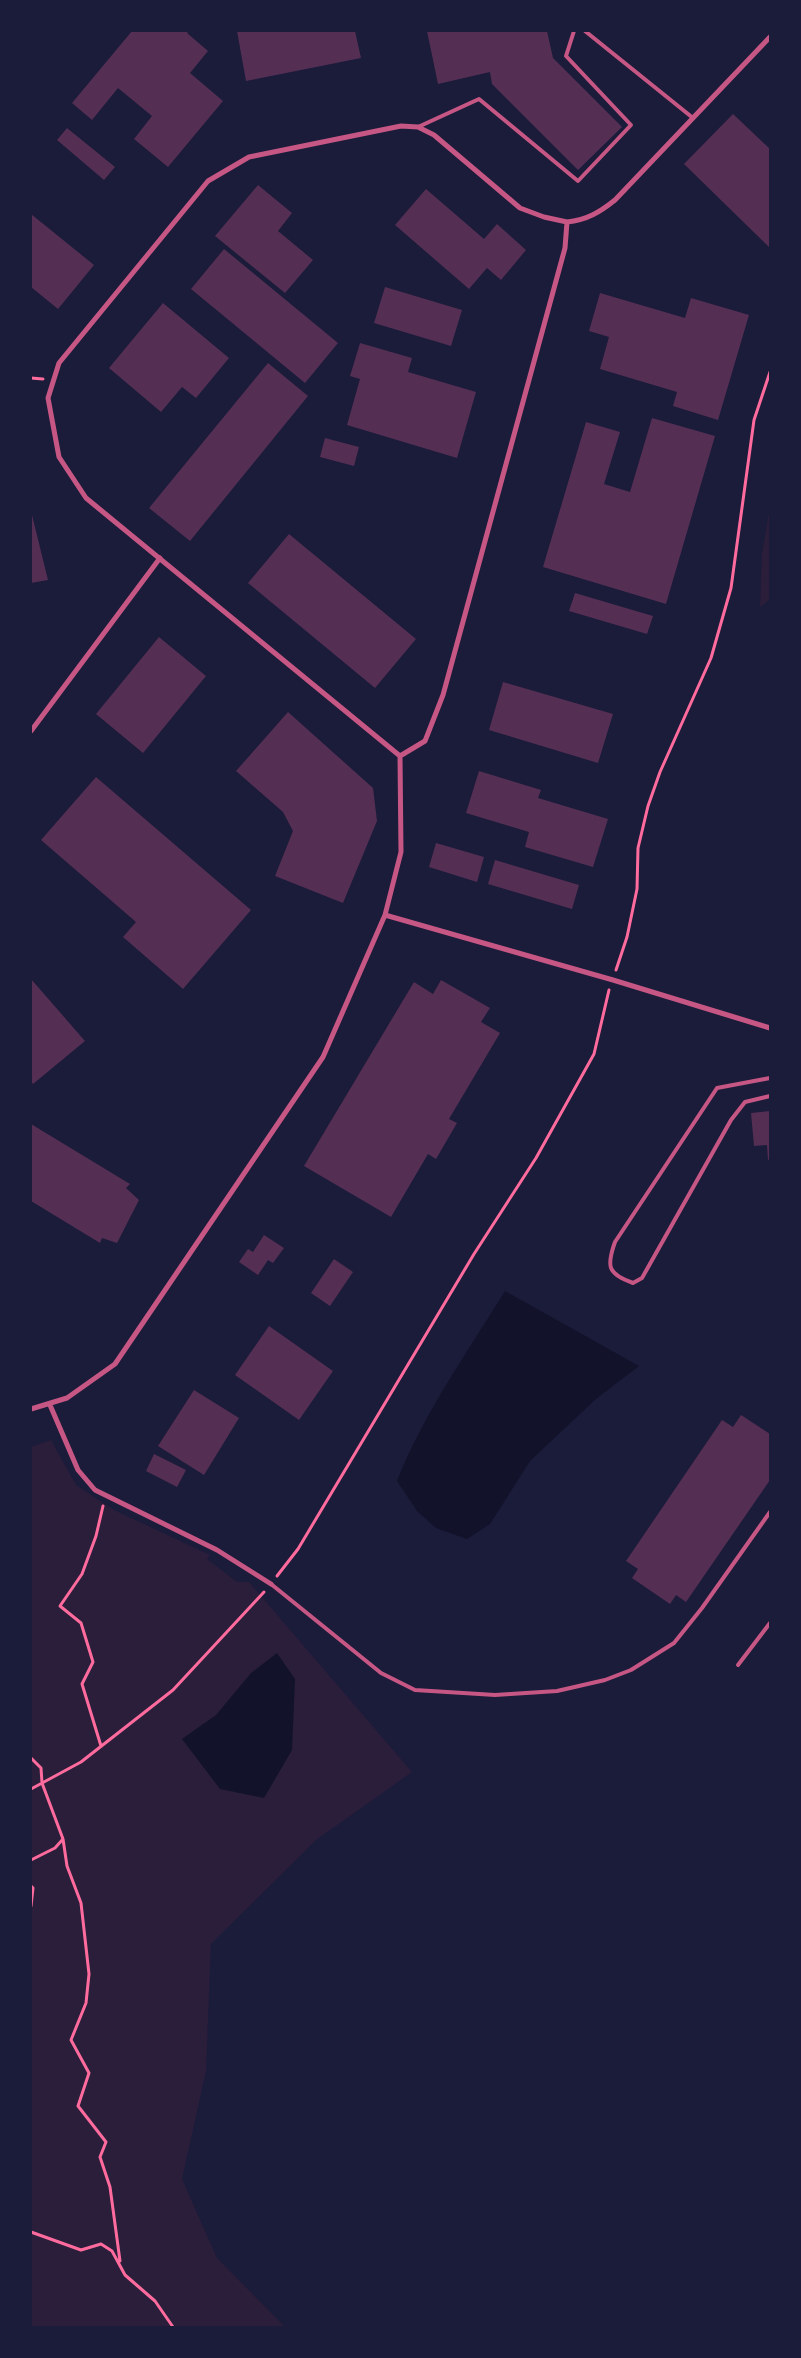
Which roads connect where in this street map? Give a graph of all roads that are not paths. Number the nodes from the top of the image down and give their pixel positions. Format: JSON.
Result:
{"nodes":[{"id":1,"x":574,"y":31,"type":"edge"},
{"id":2,"x":585,"y":31,"type":"edge"},
{"id":3,"x":770,"y":37,"type":"edge"},
{"id":4,"x":693,"y":118,"type":"junction"},
{"id":5,"x":418,"y":127,"type":"junction"},
{"id":6,"x":567,"y":222,"type":"junction"},
{"id":7,"x":160,"y":558,"type":"junction"},
{"id":8,"x":31,"y":731,"type":"edge"},
{"id":9,"x":400,"y":756,"type":"junction"},
{"id":10,"x":385,"y":915,"type":"junction"},
{"id":11,"x":770,"y":1028,"type":"edge"},
{"id":12,"x":770,"y":1078,"type":"edge"},
{"id":13,"x":770,"y":1096,"type":"edge"},
{"id":14,"x":50,"y":1405,"type":"junction"},
{"id":15,"x":31,"y":1410,"type":"edge"},
{"id":16,"x":770,"y":1512,"type":"edge"},
{"id":17,"x":271,"y":1584,"type":"joint"},
{"id":18,"x":770,"y":1622,"type":"edge"},
{"id":19,"x":738,"y":1665,"type":"dead end"}],
"edges":[{"from":1,"to":5,"type":"lane"},
{"from":2,"to":4,"type":"lane"},
{"from":3,"to":4,"type":"street"},
{"from":4,"to":6,"type":"street"},
{"from":5,"to":6,"type":"street"},
{"from":5,"to":7,"type":"street"},
{"from":6,"to":9,"type":"street"},
{"from":7,"to":8,"type":"street"},
{"from":7,"to":9,"type":"street"},
{"from":9,"to":10,"type":"street"},
{"from":10,"to":11,"type":"street"},
{"from":10,"to":14,"type":"street"},
{"from":12,"to":13,"type":"lane"},
{"from":14,"to":15,"type":"street"},
{"from":14,"to":17,"type":"street"},
{"from":16,"to":17,"type":"lane"},
{"from":18,"to":19,"type":"lane"}]}
